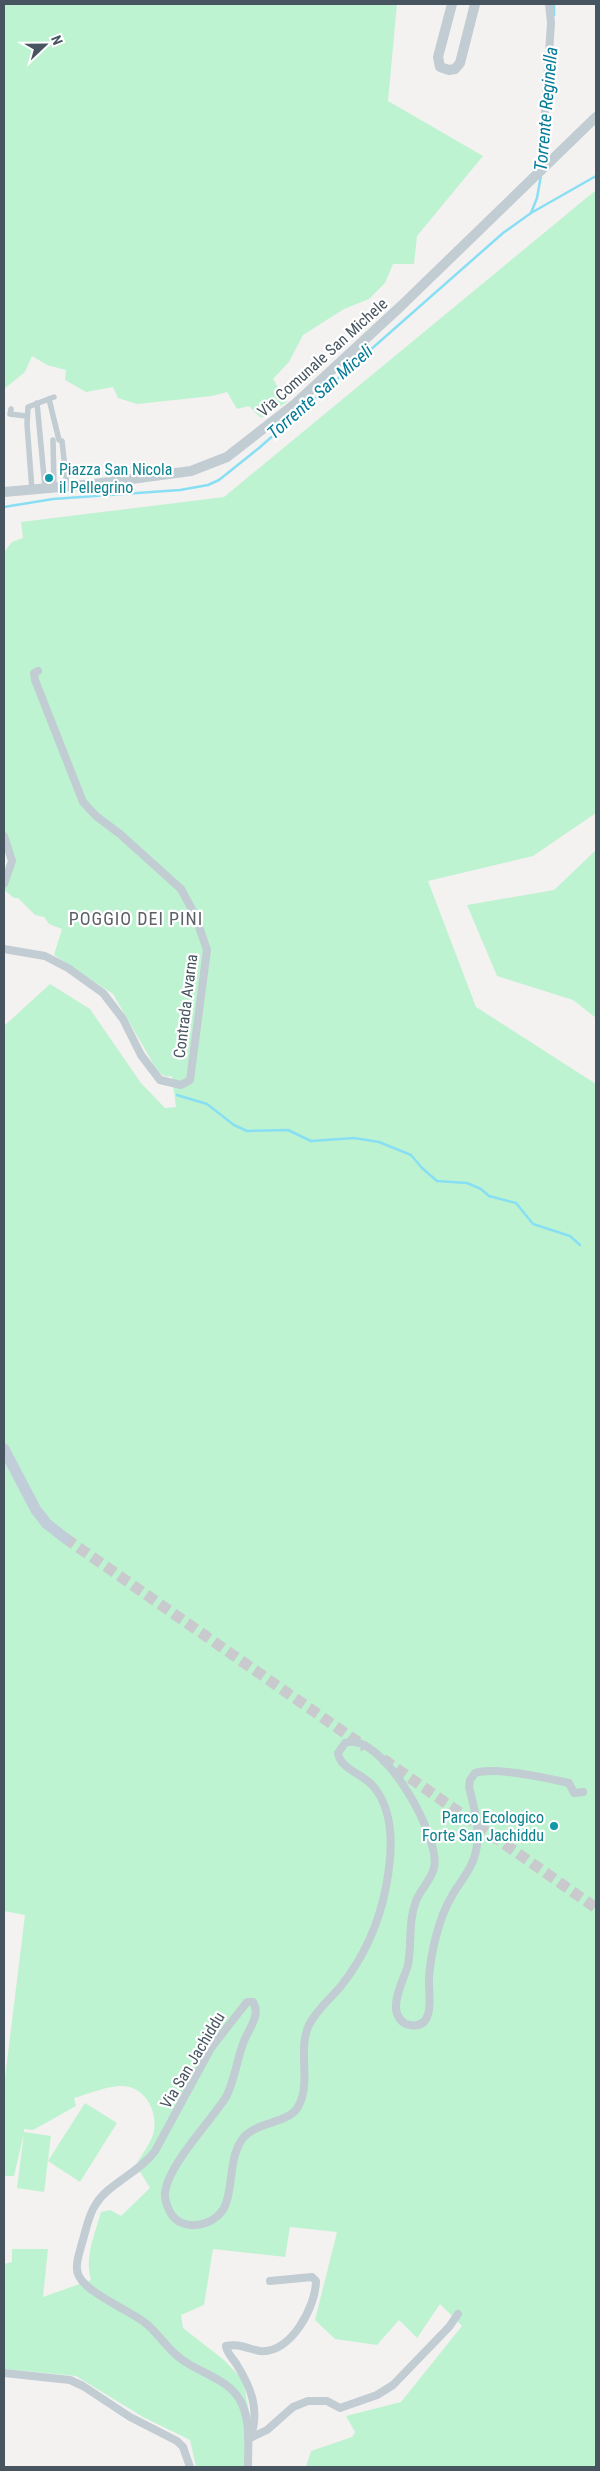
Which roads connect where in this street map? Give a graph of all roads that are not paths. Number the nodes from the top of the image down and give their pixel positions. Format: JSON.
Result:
{"nodes":[{"id":1,"x":452,"y":4,"type":"edge"},
{"id":2,"x":475,"y":4,"type":"edge"},
{"id":3,"x":549,"y":4,"type":"edge"},
{"id":4,"x":596,"y":117,"type":"edge"},
{"id":5,"x":541,"y":171,"type":"junction"},
{"id":6,"x":37,"y":403,"type":"junction"},
{"id":7,"x":11,"y":409,"type":"dead end"},
{"id":8,"x":26,"y":416,"type":"junction"},
{"id":9,"x":53,"y":440,"type":"dead end"},
{"id":10,"x":67,"y":487,"type":"junction"},
{"id":11,"x":50,"y":488,"type":"junction"},
{"id":12,"x":32,"y":490,"type":"junction"},
{"id":13,"x":4,"y":492,"type":"edge"},
{"id":14,"x":38,"y":671,"type":"dead end"},
{"id":15,"x":4,"y":836,"type":"edge"},
{"id":16,"x":4,"y":884,"type":"edge"},
{"id":17,"x":4,"y":949,"type":"edge"},
{"id":18,"x":4,"y":1449,"type":"edge"},
{"id":19,"x":65,"y":1538,"type":"tunnel mouth"},
{"id":20,"x":583,"y":1792,"type":"dead end"},
{"id":21,"x":270,"y":2281,"type":"dead end"},
{"id":22,"x":458,"y":2314,"type":"dead end"},
{"id":23,"x":4,"y":2374,"type":"edge"},
{"id":24,"x":249,"y":2439,"type":"junction"},
{"id":25,"x":190,"y":2467,"type":"edge"},
{"id":26,"x":248,"y":2467,"type":"edge"}],
"edges":[{"from":1,"to":2,"type":"street"},
{"from":3,"to":5,"type":"street"},
{"from":4,"to":5,"type":"street","name":"Via Comunale San Michele"},
{"from":5,"to":10,"type":"street","name":"Via Comunale San Michele"},
{"from":6,"to":8,"type":"street"},
{"from":6,"to":10,"type":"street"},
{"from":6,"to":11,"type":"street"},
{"from":7,"to":8,"type":"street"},
{"from":8,"to":12,"type":"street"},
{"from":9,"to":11,"type":"street"},
{"from":10,"to":11,"type":"street","name":"Via Comunale San Michele"},
{"from":11,"to":12,"type":"street","name":"Via Comunale San Michele"},
{"from":12,"to":13,"type":"street","name":"Via Comunale San Michele"},
{"from":14,"to":17,"type":"street","name":"Contrada Avarna"},
{"from":15,"to":16,"type":"street"},
{"from":18,"to":19,"type":"main road"},
{"from":20,"to":24,"type":"street","name":"Via San Jachiddu"},
{"from":21,"to":24,"type":"street"},
{"from":22,"to":24,"type":"street"},
{"from":23,"to":25,"type":"street"},
{"from":24,"to":26,"type":"street","name":"Via San Jachiddu"}]}
